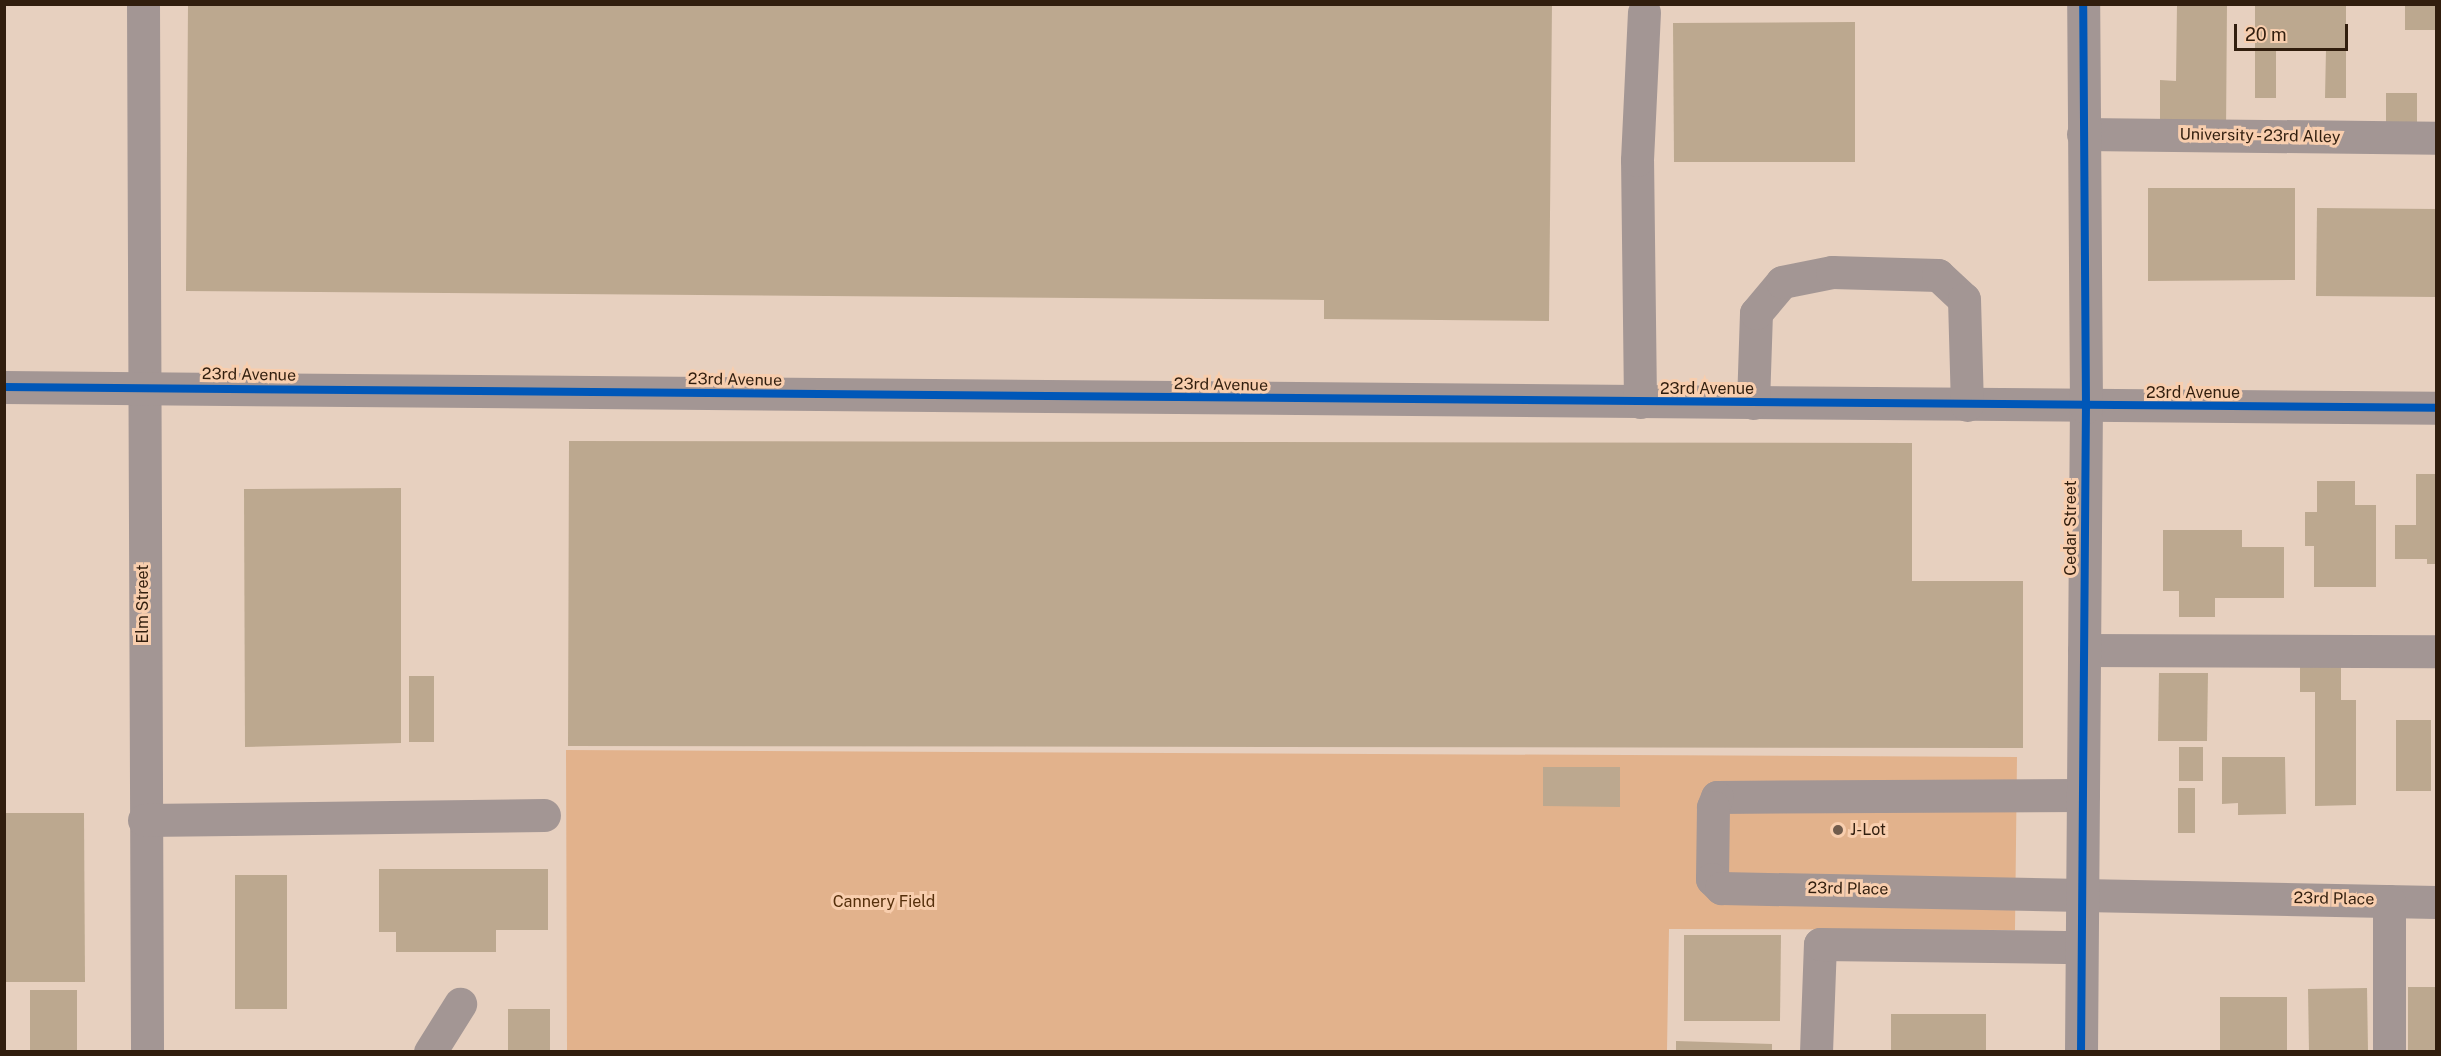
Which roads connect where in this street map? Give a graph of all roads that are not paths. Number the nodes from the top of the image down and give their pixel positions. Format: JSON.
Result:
{"nodes":[{"id":1,"x":143,"y":4,"type":"edge"},
{"id":2,"x":2083,"y":4,"type":"edge"},
{"id":3,"x":1644,"y":12,"type":"dead end"},
{"id":4,"x":2084,"y":134,"type":"junction"},
{"id":5,"x":2436,"y":138,"type":"edge"},
{"id":6,"x":4,"y":387,"type":"edge"},
{"id":7,"x":142,"y":388,"type":"junction"},
{"id":8,"x":1640,"y":402,"type":"junction"},
{"id":9,"x":1753,"y":403,"type":"junction"},
{"id":10,"x":1967,"y":405,"type":"junction"},
{"id":11,"x":2086,"y":407,"type":"junction"},
{"id":12,"x":2436,"y":408,"type":"edge"},
{"id":13,"x":2084,"y":651,"type":"junction"},
{"id":14,"x":2436,"y":651,"type":"edge"},
{"id":15,"x":2083,"y":795,"type":"junction"},
{"id":16,"x":544,"y":815,"type":"dead end"},
{"id":17,"x":144,"y":820,"type":"junction"},
{"id":18,"x":2082,"y":894,"type":"junction"},
{"id":19,"x":2389,"y":901,"type":"junction"},
{"id":20,"x":2436,"y":902,"type":"edge"},
{"id":21,"x":2081,"y":947,"type":"junction"},
{"id":22,"x":460,"y":1004,"type":"dead end"},
{"id":23,"x":147,"y":1052,"type":"edge"},
{"id":24,"x":430,"y":1052,"type":"edge"},
{"id":25,"x":1816,"y":1052,"type":"edge"},
{"id":26,"x":2080,"y":1052,"type":"edge"},
{"id":27,"x":2389,"y":1052,"type":"edge"}],
"edges":[{"from":1,"to":7,"type":"street","name":"Elm Street"},
{"from":2,"to":4,"type":"street","name":"Cedar Street"},
{"from":3,"to":8,"type":"street"},
{"from":4,"to":5,"type":"street","name":"University - 23rd Alley"},
{"from":4,"to":11,"type":"street","name":"Cedar Street"},
{"from":6,"to":7,"type":"street","name":"23rd Avenue"},
{"from":7,"to":8,"type":"street","name":"23rd Avenue"},
{"from":7,"to":17,"type":"street","name":"Elm Street"},
{"from":8,"to":9,"type":"street","name":"23rd Avenue"},
{"from":9,"to":10,"type":"street","name":"23rd Avenue"},
{"from":9,"to":10,"type":"street"},
{"from":10,"to":11,"type":"street","name":"23rd Avenue"},
{"from":11,"to":12,"type":"street","name":"23rd Avenue"},
{"from":11,"to":13,"type":"street","name":"Cedar Street"},
{"from":13,"to":14,"type":"street"},
{"from":13,"to":15,"type":"street","name":"Cedar Street"},
{"from":15,"to":18,"type":"street","name":"Cedar Street"},
{"from":15,"to":18,"type":"street","name":"23rd Place"},
{"from":16,"to":17,"type":"street"},
{"from":17,"to":23,"type":"street","name":"Elm Street"},
{"from":18,"to":19,"type":"street","name":"23rd Place"},
{"from":18,"to":21,"type":"street","name":"Cedar Street"},
{"from":19,"to":20,"type":"street","name":"23rd Place"},
{"from":19,"to":27,"type":"street"},
{"from":21,"to":25,"type":"street"},
{"from":21,"to":26,"type":"street","name":"Cedar Street"},
{"from":22,"to":24,"type":"street"}]}
